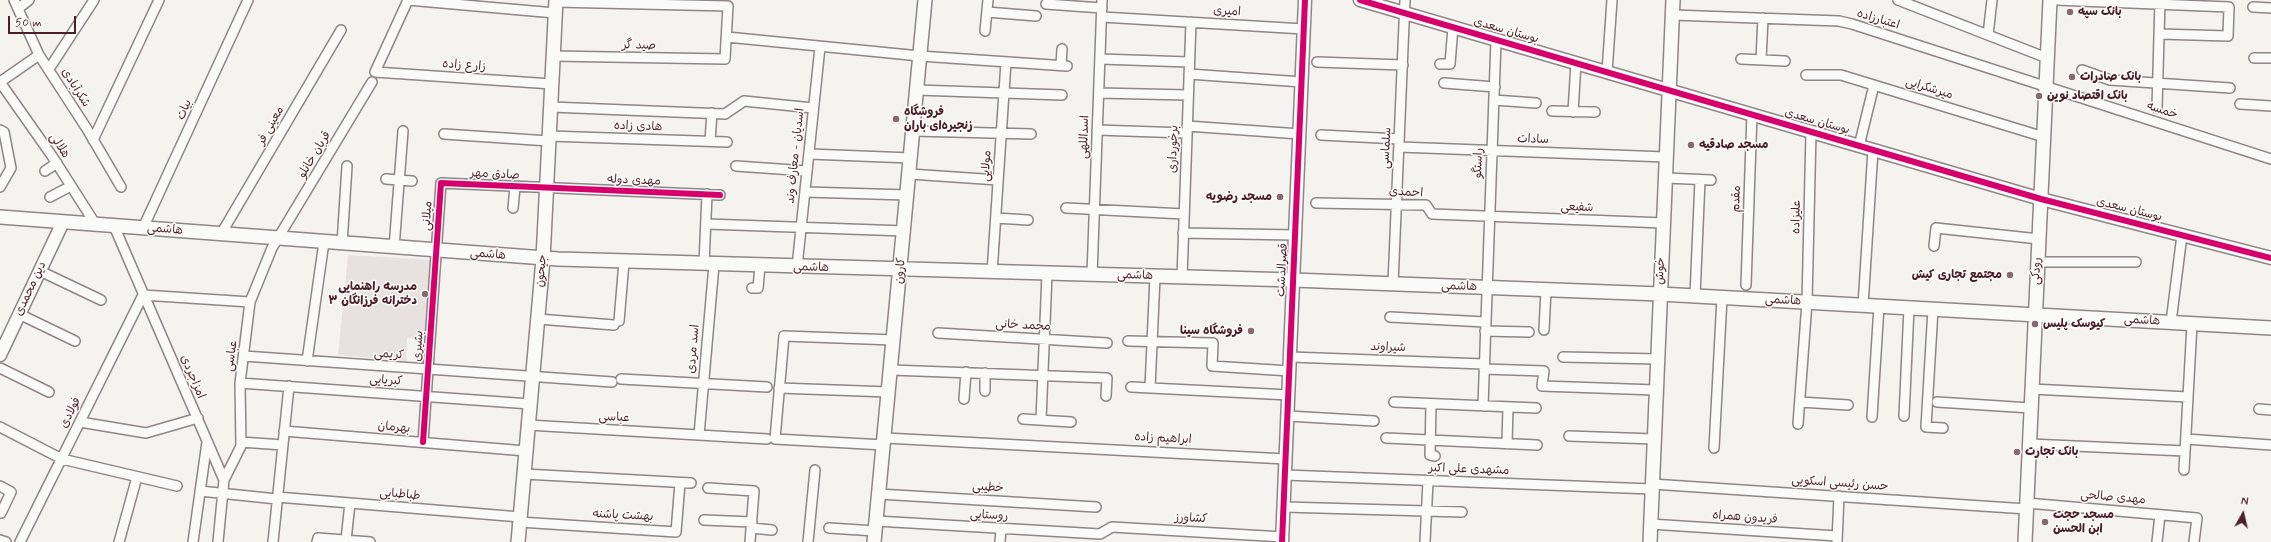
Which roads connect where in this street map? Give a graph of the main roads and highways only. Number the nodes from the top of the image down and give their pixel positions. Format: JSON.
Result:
{"nodes":[{"id":1,"x":925,"y":0,"type":"edge"},
{"id":2,"x":1673,"y":0,"type":"edge"},
{"id":3,"x":2050,"y":0,"type":"edge"},
{"id":4,"x":556,"y":5,"type":"edge"},
{"id":5,"x":0,"y":217,"type":"edge"},
{"id":6,"x":543,"y":259,"type":"junction"},
{"id":7,"x":901,"y":270,"type":"junction"},
{"id":8,"x":1660,"y":294,"type":"junction"},
{"id":9,"x":2036,"y":314,"type":"junction"},
{"id":10,"x":2271,"y":328,"type":"edge"},
{"id":11,"x":875,"y":531,"type":"edge"},
{"id":12,"x":518,"y":542,"type":"edge"},
{"id":13,"x":1650,"y":542,"type":"edge"},
{"id":14,"x":2025,"y":542,"type":"edge"}],
"edges":[{"from":1,"to":7,"type":"main road","name":"کارون"},
{"from":2,"to":8,"type":"main road","name":"خوش"},
{"from":3,"to":9,"type":"main road","name":"رودکی"},
{"from":4,"to":6,"type":"main road","name":"جیحون"},
{"from":5,"to":6,"type":"main road","name":"هاشمی"},
{"from":6,"to":7,"type":"main road","name":"هاشمی"},
{"from":6,"to":12,"type":"main road","name":"جیحون"},
{"from":7,"to":8,"type":"main road","name":"هاشمی"},
{"from":7,"to":11,"type":"main road","name":"کارون"},
{"from":8,"to":9,"type":"main road","name":"هاشمی"},
{"from":8,"to":13,"type":"main road","name":"خوش"},
{"from":9,"to":10,"type":"main road","name":"هاشمی"},
{"from":9,"to":14,"type":"main road","name":"رودکی"}]}
